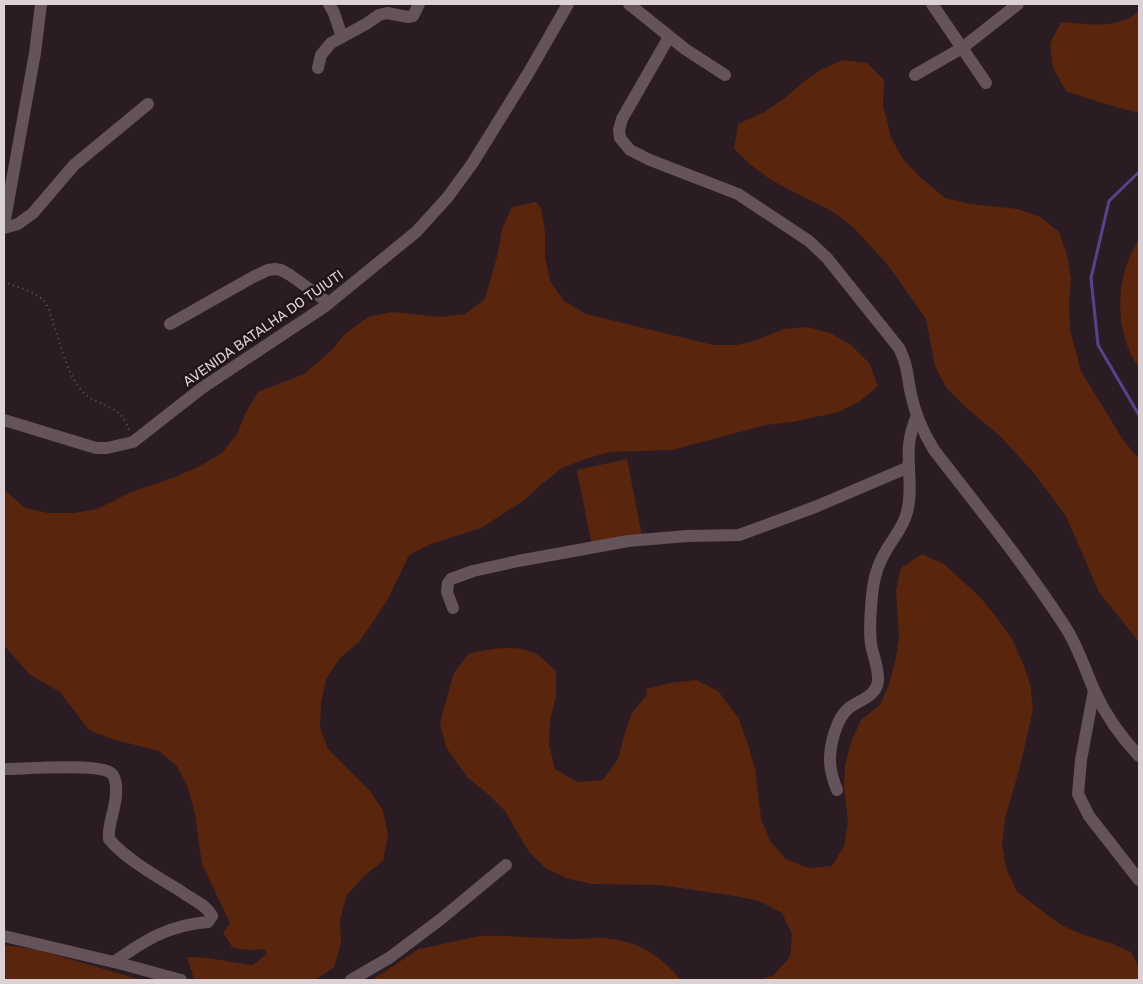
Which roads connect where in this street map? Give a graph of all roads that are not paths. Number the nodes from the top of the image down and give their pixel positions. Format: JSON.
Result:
{"nodes":[{"id":1,"x":41,"y":4,"type":"edge"},
{"id":2,"x":329,"y":4,"type":"edge"},
{"id":3,"x":419,"y":4,"type":"edge"},
{"id":4,"x":568,"y":4,"type":"edge"},
{"id":5,"x":629,"y":4,"type":"edge"},
{"id":6,"x":932,"y":4,"type":"edge"},
{"id":7,"x":1018,"y":4,"type":"edge"},
{"id":8,"x":669,"y":37,"type":"junction"},
{"id":9,"x":342,"y":38,"type":"junction"},
{"id":10,"x":962,"y":48,"type":"junction"},
{"id":11,"x":318,"y":68,"type":"dead end"},
{"id":12,"x":725,"y":75,"type":"dead end"},
{"id":13,"x":916,"y":75,"type":"dead end"},
{"id":14,"x":986,"y":84,"type":"dead end"},
{"id":15,"x":148,"y":104,"type":"dead end"},
{"id":16,"x":4,"y":227,"type":"edge"},
{"id":17,"x":329,"y":303,"type":"junction"},
{"id":18,"x":170,"y":324,"type":"dead end"},
{"id":19,"x":916,"y":415,"type":"junction"},
{"id":20,"x":4,"y":420,"type":"edge"},
{"id":21,"x":909,"y":467,"type":"junction"},
{"id":22,"x":453,"y":608,"type":"dead end"},
{"id":23,"x":1094,"y":690,"type":"junction"},
{"id":24,"x":1139,"y":756,"type":"edge"},
{"id":25,"x":4,"y":769,"type":"edge"},
{"id":26,"x":836,"y":790,"type":"dead end"},
{"id":27,"x":506,"y":865,"type":"dead end"},
{"id":28,"x":1139,"y":880,"type":"edge"},
{"id":29,"x":4,"y":936,"type":"edge"},
{"id":30,"x":114,"y":962,"type":"junction"},
{"id":31,"x":181,"y":980,"type":"edge"},
{"id":32,"x":351,"y":980,"type":"edge"}],
"edges":[{"from":1,"to":16,"type":"street"},
{"from":2,"to":9,"type":"street"},
{"from":3,"to":9,"type":"street"},
{"from":4,"to":17,"type":"street","name":"AVENIDA BATALHA DO TUIUTI"},
{"from":5,"to":8,"type":"street"},
{"from":6,"to":10,"type":"street"},
{"from":7,"to":10,"type":"street"},
{"from":8,"to":12,"type":"street"},
{"from":8,"to":19,"type":"street"},
{"from":9,"to":11,"type":"street"},
{"from":10,"to":13,"type":"street"},
{"from":10,"to":14,"type":"street"},
{"from":15,"to":16,"type":"street"},
{"from":17,"to":18,"type":"street"},
{"from":17,"to":20,"type":"street","name":"AVENIDA BATALHA DO TUIUTI"},
{"from":19,"to":21,"type":"street"},
{"from":19,"to":23,"type":"street"},
{"from":21,"to":22,"type":"street"},
{"from":21,"to":26,"type":"street"},
{"from":23,"to":24,"type":"street"},
{"from":23,"to":28,"type":"street"},
{"from":25,"to":30,"type":"street"},
{"from":27,"to":32,"type":"street"},
{"from":29,"to":30,"type":"street"},
{"from":30,"to":31,"type":"street"}]}
